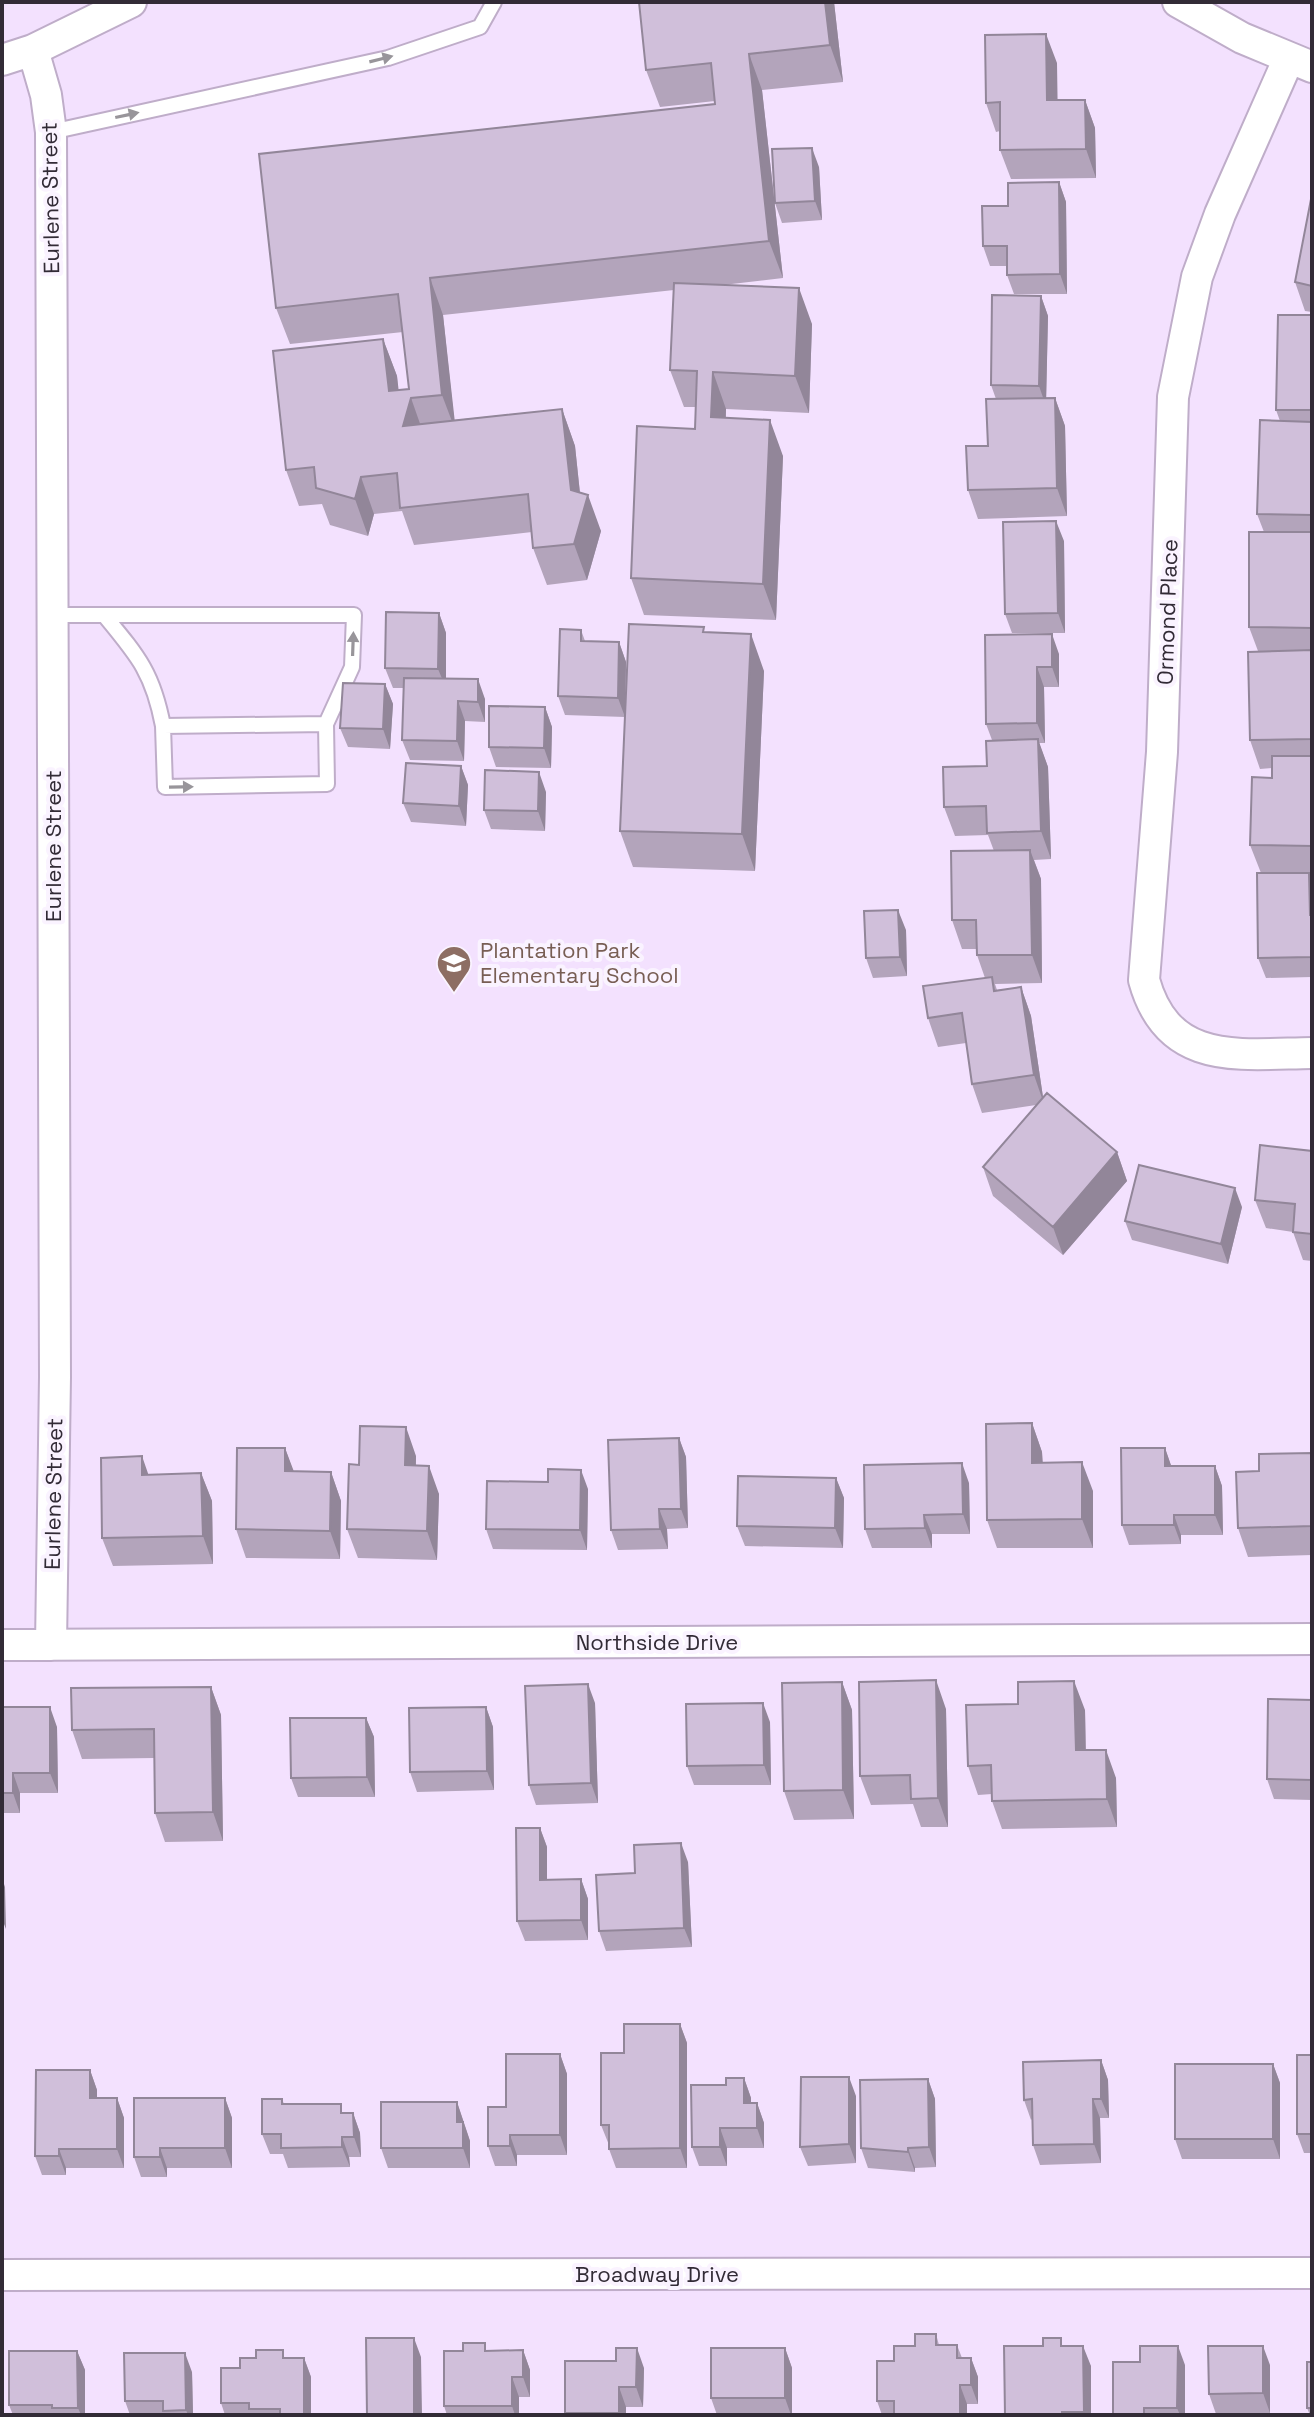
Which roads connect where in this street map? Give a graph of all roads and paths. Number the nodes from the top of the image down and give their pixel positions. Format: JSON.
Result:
{"nodes":[{"id":1,"x":131,"y":2,"type":"edge"},
{"id":2,"x":494,"y":2,"type":"edge"},
{"id":3,"x":1178,"y":2,"type":"edge"},
{"id":4,"x":33,"y":50,"type":"junction"},
{"id":5,"x":2,"y":60,"type":"edge"},
{"id":6,"x":1300,"y":63,"type":"edge"},
{"id":7,"x":51,"y":132,"type":"junction"},
{"id":8,"x":52,"y":615,"type":"junction"},
{"id":9,"x":104,"y":615,"type":"junction"},
{"id":10,"x":326,"y":724,"type":"junction"},
{"id":11,"x":163,"y":726,"type":"junction"},
{"id":12,"x":1312,"y":1053,"type":"edge"},
{"id":13,"x":1312,"y":1639,"type":"edge"},
{"id":14,"x":2,"y":1645,"type":"edge"},
{"id":15,"x":51,"y":1645,"type":"junction"},
{"id":16,"x":1312,"y":2273,"type":"edge"},
{"id":17,"x":2,"y":2275,"type":"edge"}],
"edges":[{"from":1,"to":4,"type":"street"},
{"from":7,"to":2,"type":"lane","one_way":true},
{"from":3,"to":6,"type":"street"},
{"from":4,"to":5,"type":"street"},
{"from":4,"to":7,"type":"street","name":"Eurlene Street"},
{"from":6,"to":12,"type":"street","name":"Ormond Place"},
{"from":7,"to":8,"type":"street","name":"Eurlene Street"},
{"from":8,"to":9,"type":"lane"},
{"from":8,"to":15,"type":"street","name":"Eurlene Street"},
{"from":10,"to":9,"type":"lane","one_way":true},
{"from":9,"to":11,"type":"lane"},
{"from":10,"to":11,"type":"lane"},
{"from":11,"to":10,"type":"lane","one_way":true},
{"from":13,"to":15,"type":"street","name":"Northside Drive"},
{"from":14,"to":15,"type":"street","name":"Northside Drive"},
{"from":16,"to":17,"type":"street","name":"Broadway Drive"}]}
